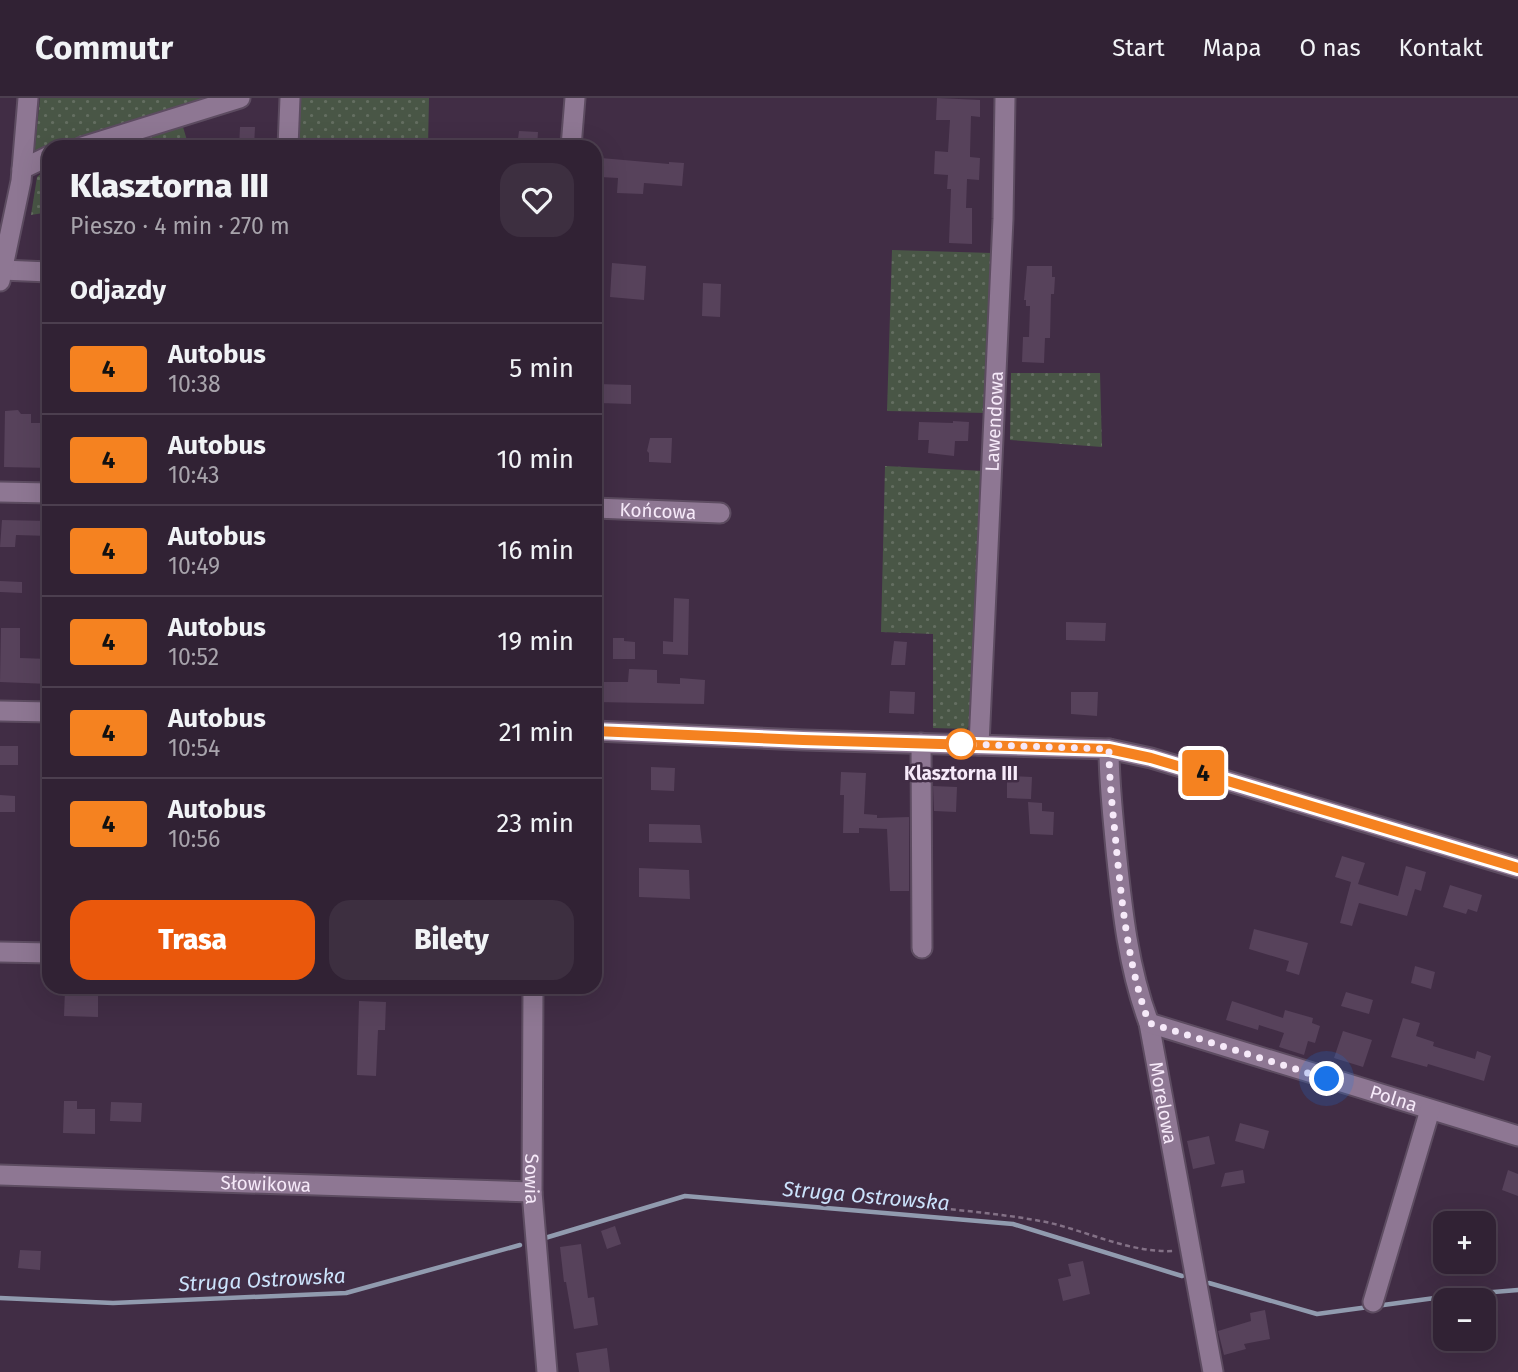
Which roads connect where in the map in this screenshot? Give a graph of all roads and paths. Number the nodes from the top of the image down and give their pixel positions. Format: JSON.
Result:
{"nodes":[{"id":1,"x":28,"y":98,"type":"edge"},
{"id":2,"x":240,"y":98,"type":"edge"},
{"id":3,"x":290,"y":98,"type":"edge"},
{"id":4,"x":575,"y":98,"type":"edge"},
{"id":5,"x":1005,"y":98,"type":"edge"},
{"id":6,"x":105,"y":140,"type":"edge"},
{"id":7,"x":288,"y":140,"type":"edge"},
{"id":8,"x":572,"y":140,"type":"edge"},
{"id":9,"x":42,"y":159,"type":"edge"},
{"id":10,"x":22,"y":169,"type":"junction"},
{"id":11,"x":42,"y":273,"type":"edge"},
{"id":12,"x":1,"y":276,"type":"edge"},
{"id":13,"x":0,"y":492,"type":"edge"},
{"id":14,"x":42,"y":493,"type":"edge"},
{"id":15,"x":602,"y":508,"type":"edge"},
{"id":16,"x":720,"y":513,"type":"dead end"},
{"id":17,"x":0,"y":710,"type":"edge"},
{"id":18,"x":42,"y":712,"type":"edge"},
{"id":19,"x":602,"y":731,"type":"edge"},
{"id":20,"x":921,"y":743,"type":"junction"},
{"id":21,"x":979,"y":745,"type":"junction"},
{"id":22,"x":1119,"y":750,"type":"junction"},
{"id":23,"x":1518,"y":868,"type":"edge"},
{"id":24,"x":922,"y":948,"type":"dead end"},
{"id":25,"x":0,"y":952,"type":"edge"},
{"id":26,"x":42,"y":953,"type":"edge"},
{"id":27,"x":533,"y":994,"type":"edge"},
{"id":28,"x":1149,"y":1023,"type":"junction"},
{"id":29,"x":1430,"y":1110,"type":"junction"},
{"id":30,"x":1518,"y":1136,"type":"edge"},
{"id":31,"x":0,"y":1175,"type":"edge"},
{"id":32,"x":532,"y":1192,"type":"junction"},
{"id":33,"x":900,"y":1205,"type":"dead end"},
{"id":34,"x":1189,"y":1247,"type":"junction"},
{"id":35,"x":1373,"y":1302,"type":"dead end"},
{"id":36,"x":547,"y":1372,"type":"edge"},
{"id":37,"x":1213,"y":1372,"type":"edge"}],
"edges":[{"from":1,"to":10,"type":"street"},
{"from":2,"to":6,"type":"street"},
{"from":3,"to":7,"type":"street"},
{"from":4,"to":8,"type":"street"},
{"from":5,"to":21,"type":"street","name":"Lawendowa"},
{"from":9,"to":10,"type":"street"},
{"from":10,"to":12,"type":"street"},
{"from":11,"to":12,"type":"street"},
{"from":13,"to":14,"type":"street"},
{"from":15,"to":16,"type":"street","name":"Końcowa"},
{"from":17,"to":18,"type":"street"},
{"from":19,"to":20,"type":"street"},
{"from":20,"to":21,"type":"street"},
{"from":20,"to":24,"type":"street"},
{"from":21,"to":22,"type":"street"},
{"from":22,"to":23,"type":"street"},
{"from":22,"to":28,"type":"street","name":"Morelowa"},
{"from":25,"to":26,"type":"street"},
{"from":27,"to":32,"type":"street","name":"Sowia"},
{"from":28,"to":29,"type":"street","name":"Polna"},
{"from":28,"to":34,"type":"street","name":"Morelowa"},
{"from":29,"to":30,"type":"street","name":"Polna"},
{"from":29,"to":35,"type":"street"},
{"from":31,"to":32,"type":"street","name":"Słowikowa"},
{"from":32,"to":36,"type":"street","name":"Sowia"},
{"from":33,"to":34,"type":"path"},
{"from":34,"to":37,"type":"street","name":"Morelowa"}]}
